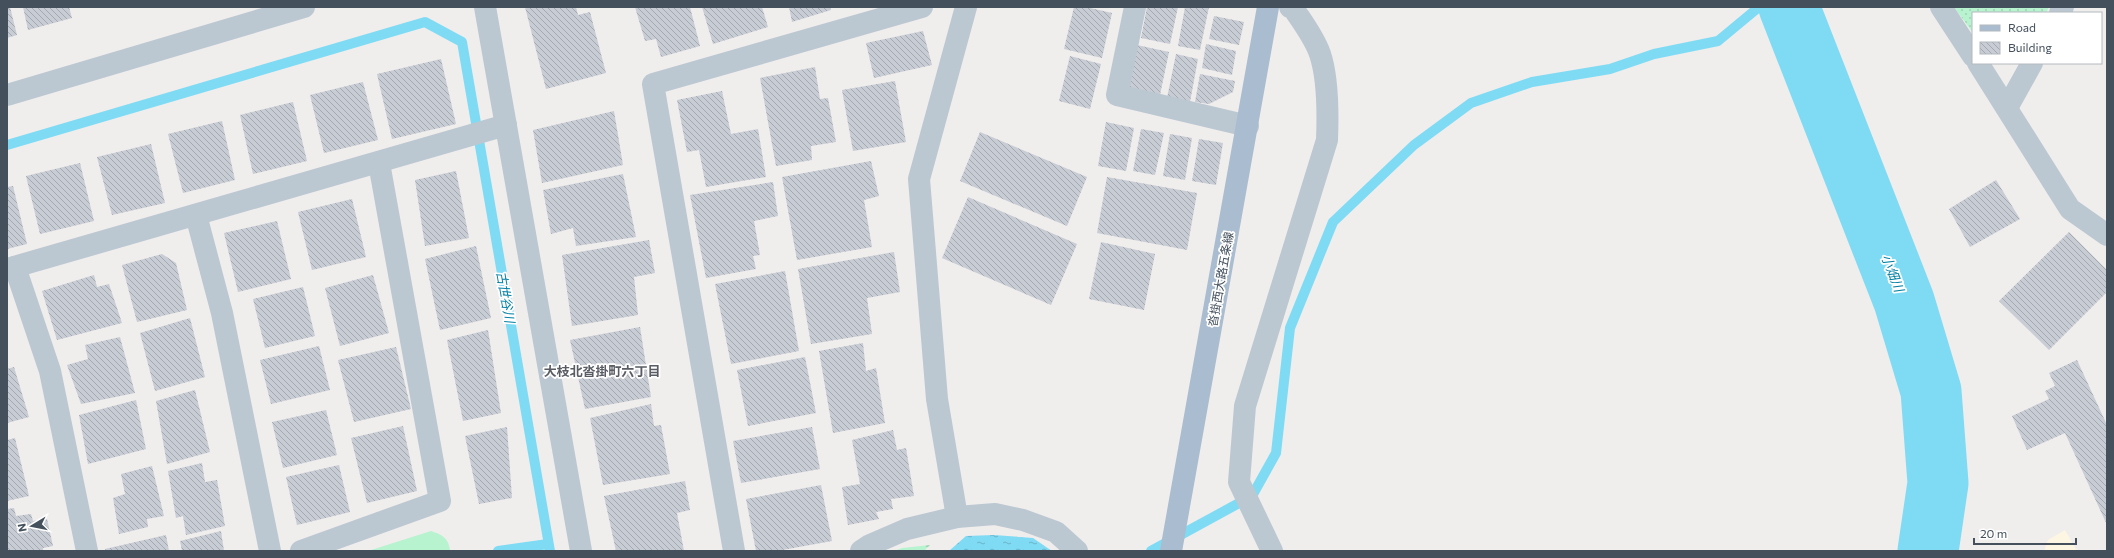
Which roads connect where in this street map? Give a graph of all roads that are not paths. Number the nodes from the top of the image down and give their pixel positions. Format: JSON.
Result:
{"nodes":[{"id":1,"x":304,"y":7,"type":"edge"},
{"id":2,"x":485,"y":7,"type":"edge"},
{"id":3,"x":922,"y":7,"type":"edge"},
{"id":4,"x":966,"y":7,"type":"edge"},
{"id":5,"x":1135,"y":7,"type":"edge"},
{"id":6,"x":1268,"y":7,"type":"edge"},
{"id":7,"x":1290,"y":7,"type":"edge"},
{"id":8,"x":1941,"y":7,"type":"edge"},
{"id":9,"x":1972,"y":54,"type":"edge"},
{"id":10,"x":1979,"y":64,"type":"edge"},
{"id":11,"x":2031,"y":64,"type":"edge"},
{"id":12,"x":7,"y":94,"type":"edge"},
{"id":13,"x":2007,"y":108,"type":"junction"},
{"id":14,"x":1248,"y":126,"type":"junction"},
{"id":15,"x":497,"y":128,"type":"junction"},
{"id":16,"x":379,"y":163,"type":"junction"},
{"id":17,"x":196,"y":215,"type":"junction"},
{"id":18,"x":2107,"y":235,"type":"edge"},
{"id":19,"x":11,"y":268,"type":"edge"},
{"id":20,"x":957,"y":517,"type":"junction"},
{"id":21,"x":87,"y":551,"type":"edge"},
{"id":22,"x":270,"y":551,"type":"edge"},
{"id":23,"x":302,"y":551,"type":"edge"},
{"id":24,"x":581,"y":551,"type":"edge"},
{"id":25,"x":734,"y":551,"type":"edge"},
{"id":26,"x":861,"y":551,"type":"edge"},
{"id":27,"x":1077,"y":551,"type":"edge"},
{"id":28,"x":1171,"y":551,"type":"edge"},
{"id":29,"x":1272,"y":551,"type":"edge"}],
"edges":[{"from":1,"to":12,"type":"street"},
{"from":2,"to":15,"type":"street"},
{"from":3,"to":25,"type":"street"},
{"from":4,"to":20,"type":"street"},
{"from":5,"to":14,"type":"street"},
{"from":6,"to":14,"type":"main road","name":"沓掛西大路五条線"},
{"from":7,"to":29,"type":"street"},
{"from":8,"to":9,"type":"street"},
{"from":10,"to":13,"type":"street"},
{"from":11,"to":13,"type":"street"},
{"from":13,"to":18,"type":"street"},
{"from":14,"to":28,"type":"main road","name":"沓掛西大路五条線"},
{"from":15,"to":16,"type":"street"},
{"from":15,"to":24,"type":"street"},
{"from":16,"to":17,"type":"street"},
{"from":16,"to":23,"type":"street"},
{"from":17,"to":19,"type":"street"},
{"from":17,"to":22,"type":"street"},
{"from":19,"to":21,"type":"street"},
{"from":20,"to":26,"type":"street"},
{"from":20,"to":27,"type":"street"}]}
